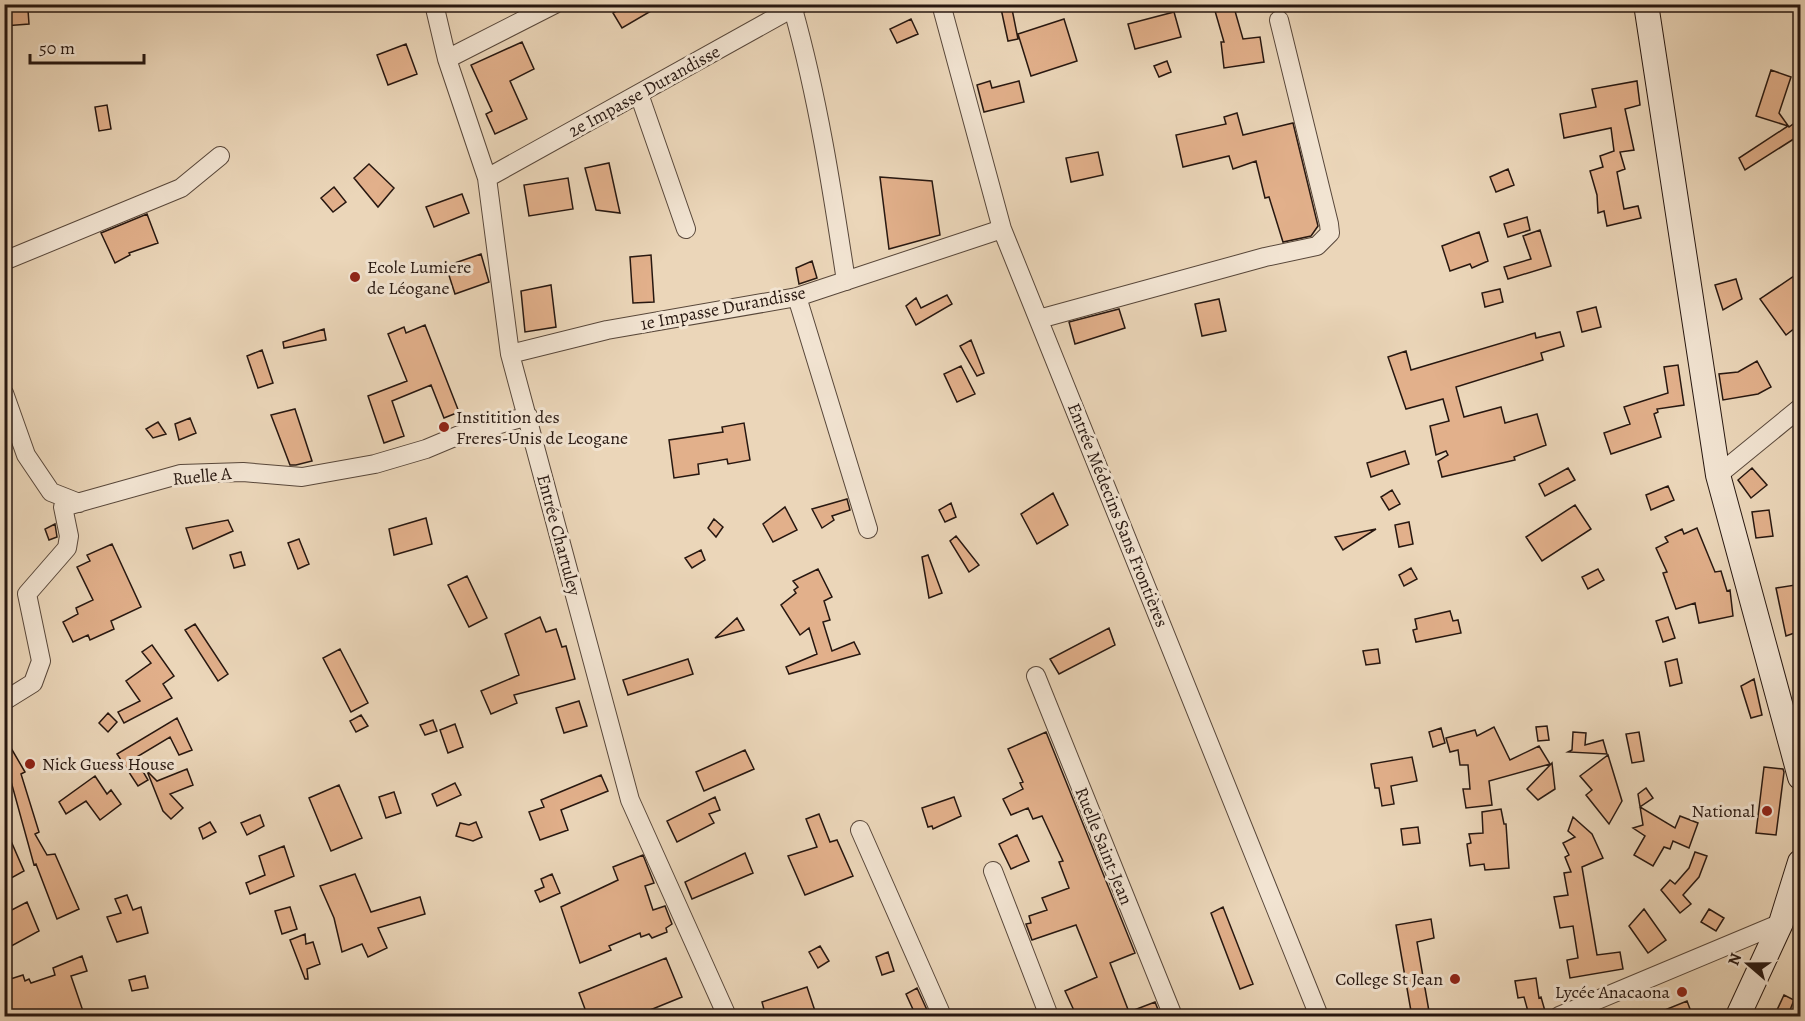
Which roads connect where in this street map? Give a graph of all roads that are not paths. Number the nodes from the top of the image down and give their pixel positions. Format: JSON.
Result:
{"nodes":[{"id":1,"x":434,"y":4,"type":"edge"},
{"id":2,"x":555,"y":4,"type":"edge"},
{"id":3,"x":940,"y":4,"type":"edge"},
{"id":4,"x":1646,"y":4,"type":"edge"},
{"id":5,"x":796,"y":7,"type":"edge"},
{"id":6,"x":1279,"y":20,"type":"dead end"},
{"id":7,"x":447,"y":59,"type":"junction"},
{"id":8,"x":639,"y":94,"type":"junction"},
{"id":9,"x":220,"y":156,"type":"dead end"},
{"id":10,"x":488,"y":178,"type":"junction"},
{"id":11,"x":1002,"y":229,"type":"junction"},
{"id":12,"x":686,"y":230,"type":"dead end"},
{"id":13,"x":4,"y":261,"type":"edge"},
{"id":14,"x":846,"y":281,"type":"junction"},
{"id":15,"x":797,"y":297,"type":"junction"},
{"id":16,"x":1039,"y":319,"type":"junction"},
{"id":17,"x":510,"y":354,"type":"junction"},
{"id":18,"x":4,"y":393,"type":"edge"},
{"id":19,"x":1800,"y":408,"type":"edge"},
{"id":20,"x":528,"y":416,"type":"junction"},
{"id":21,"x":1718,"y":475,"type":"junction"},
{"id":22,"x":79,"y":503,"type":"junction"},
{"id":23,"x":868,"y":529,"type":"dead end"},
{"id":24,"x":1036,"y":676,"type":"dead end"},
{"id":25,"x":4,"y":701,"type":"edge"},
{"id":26,"x":1796,"y":741,"type":"edge"},
{"id":27,"x":1800,"y":777,"type":"edge"},
{"id":28,"x":860,"y":830,"type":"dead end"},
{"id":29,"x":1800,"y":862,"type":"edge"},
{"id":30,"x":993,"y":871,"type":"dead end"},
{"id":31,"x":1781,"y":923,"type":"junction"},
{"id":32,"x":727,"y":1017,"type":"edge"},
{"id":33,"x":942,"y":1017,"type":"edge"},
{"id":34,"x":1049,"y":1017,"type":"edge"},
{"id":35,"x":1173,"y":1017,"type":"edge"},
{"id":36,"x":1319,"y":1017,"type":"edge"},
{"id":37,"x":1559,"y":1017,"type":"edge"},
{"id":38,"x":1738,"y":1017,"type":"edge"}],
"edges":[{"from":1,"to":7,"type":"street","name":"Entrée Chartuley"},
{"from":2,"to":7,"type":"street"},
{"from":3,"to":11,"type":"street","name":"Entrée Médecins Sans Frontières"},
{"from":4,"to":21,"type":"main road"},
{"from":5,"to":8,"type":"street","name":"2e Impasse Durandisse"},
{"from":5,"to":14,"type":"street"},
{"from":6,"to":16,"type":"street"},
{"from":7,"to":10,"type":"street","name":"Entrée Chartuley"},
{"from":8,"to":10,"type":"street","name":"2e Impasse Durandisse"},
{"from":8,"to":12,"type":"street"},
{"from":9,"to":13,"type":"street"},
{"from":10,"to":17,"type":"street","name":"Entrée Chartuley"},
{"from":11,"to":14,"type":"street","name":"1e Impasse Durandisse"},
{"from":11,"to":16,"type":"street","name":"Entrée Médecins Sans Frontières"},
{"from":14,"to":15,"type":"street","name":"1e Impasse Durandisse"},
{"from":15,"to":17,"type":"street","name":"1e Impasse Durandisse"},
{"from":15,"to":23,"type":"street"},
{"from":16,"to":36,"type":"street","name":"Entrée Médecins Sans Frontières"},
{"from":17,"to":20,"type":"street","name":"Entrée Chartuley"},
{"from":18,"to":22,"type":"street"},
{"from":19,"to":21,"type":"street"},
{"from":20,"to":22,"type":"street","name":"Ruelle A"},
{"from":20,"to":32,"type":"street","name":"Entrée Chartuley"},
{"from":21,"to":26,"type":"main road"},
{"from":22,"to":25,"type":"street"},
{"from":24,"to":35,"type":"street","name":"Ruelle Saint-Jean"},
{"from":26,"to":27,"type":"main road"},
{"from":28,"to":33,"type":"street"},
{"from":29,"to":31,"type":"main road"},
{"from":30,"to":34,"type":"street"},
{"from":31,"to":37,"type":"street"},
{"from":31,"to":38,"type":"main road"}]}
